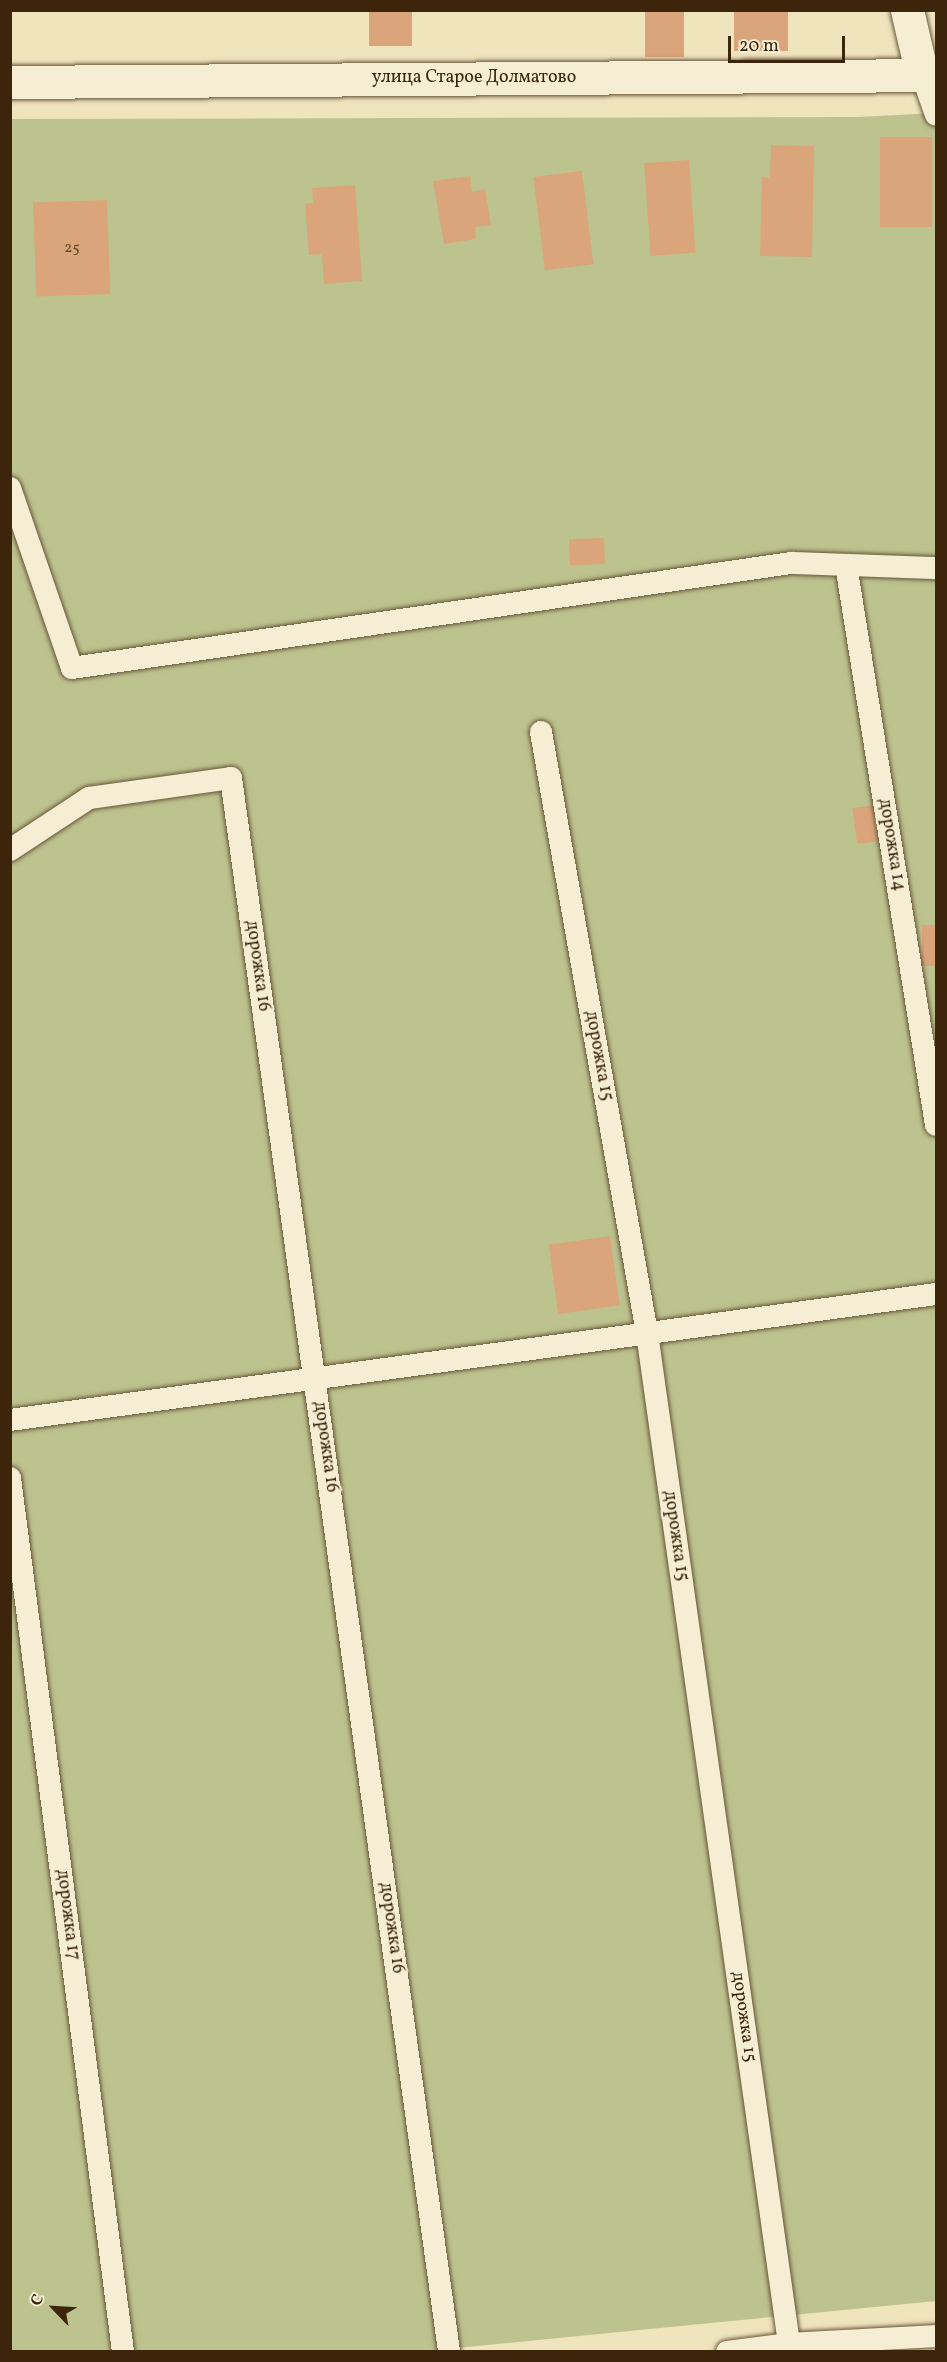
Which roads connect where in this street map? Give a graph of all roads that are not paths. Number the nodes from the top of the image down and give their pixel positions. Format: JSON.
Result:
{"nodes":[{"id":1,"x":907,"y":10,"type":"edge"},
{"id":2,"x":929,"y":75,"type":"edge"},
{"id":3,"x":10,"y":82,"type":"edge"},
{"id":4,"x":936,"y":115,"type":"edge"},
{"id":5,"x":10,"y":488,"type":"edge"},
{"id":6,"x":846,"y":565,"type":"junction"},
{"id":7,"x":936,"y":568,"type":"edge"},
{"id":8,"x":541,"y":732,"type":"dead end"},
{"id":9,"x":10,"y":850,"type":"edge"},
{"id":10,"x":936,"y":1125,"type":"edge"},
{"id":11,"x":936,"y":1294,"type":"edge"},
{"id":12,"x":647,"y":1333,"type":"junction"},
{"id":13,"x":315,"y":1378,"type":"junction"},
{"id":14,"x":10,"y":1420,"type":"edge"},
{"id":15,"x":10,"y":1478,"type":"edge"},
{"id":16,"x":936,"y":2336,"type":"edge"},
{"id":17,"x":789,"y":2344,"type":"junction"},
{"id":18,"x":123,"y":2352,"type":"edge"},
{"id":19,"x":449,"y":2352,"type":"edge"},
{"id":20,"x":727,"y":2352,"type":"edge"}],
"edges":[{"from":1,"to":2,"type":"street"},
{"from":2,"to":3,"type":"street","name":"улица Старое Долматово"},
{"from":2,"to":4,"type":"lane"},
{"from":5,"to":6,"type":"lane"},
{"from":6,"to":7,"type":"lane"},
{"from":6,"to":10,"type":"lane","name":"дорожка 14"},
{"from":8,"to":12,"type":"lane","name":"дорожка 15"},
{"from":9,"to":13,"type":"lane","name":"дорожка 16"},
{"from":11,"to":12,"type":"lane"},
{"from":12,"to":13,"type":"lane"},
{"from":12,"to":17,"type":"lane","name":"дорожка 15"},
{"from":13,"to":14,"type":"lane"},
{"from":13,"to":19,"type":"lane","name":"дорожка 16"},
{"from":15,"to":18,"type":"lane","name":"дорожка 17"},
{"from":16,"to":17,"type":"lane"},
{"from":17,"to":20,"type":"lane"}]}
